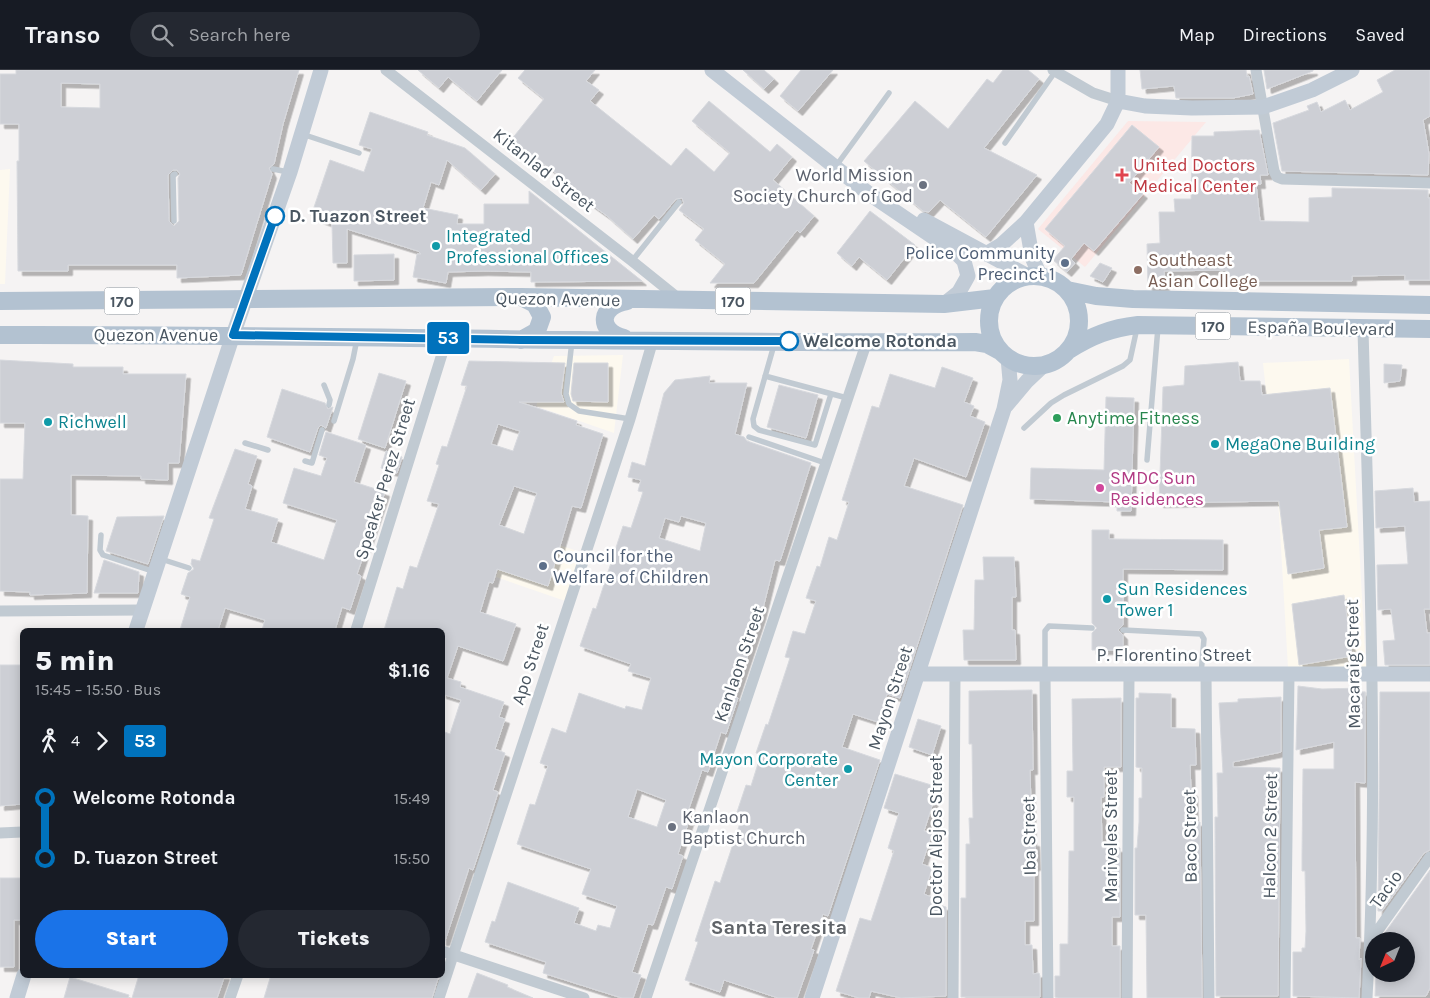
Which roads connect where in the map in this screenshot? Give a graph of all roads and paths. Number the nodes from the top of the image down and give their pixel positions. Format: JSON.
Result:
{"nodes":[{"id":1,"x":321,"y":70,"type":"edge"},
{"id":2,"x":386,"y":70,"type":"edge"},
{"id":3,"x":712,"y":70,"type":"edge"},
{"id":4,"x":1118,"y":70,"type":"edge"},
{"id":5,"x":1256,"y":70,"type":"edge"},
{"id":6,"x":1352,"y":70,"type":"edge"},
{"id":7,"x":1054,"y":71,"type":"edge"},
{"id":8,"x":889,"y":93,"type":"dead end"},
{"id":9,"x":1118,"y":101,"type":"junction"},
{"id":10,"x":1263,"y":107,"type":"junction"},
{"id":11,"x":302,"y":134,"type":"junction"},
{"id":12,"x":1005,"y":143,"type":"dead end"},
{"id":13,"x":359,"y":153,"type":"dead end"},
{"id":14,"x":835,"y":167,"type":"junction"},
{"id":15,"x":273,"y":169,"type":"dead end"},
{"id":16,"x":290,"y":172,"type":"junction"},
{"id":17,"x":175,"y":174,"type":"dead end"},
{"id":18,"x":1430,"y":183,"type":"edge"},
{"id":19,"x":868,"y":193,"type":"junction"},
{"id":20,"x":679,"y":202,"type":"dead end"},
{"id":21,"x":174,"y":221,"type":"dead end"},
{"id":22,"x":1026,"y":222,"type":"junction"},
{"id":23,"x":986,"y":254,"type":"junction"},
{"id":24,"x":632,"y":261,"type":"junction"},
{"id":25,"x":1034,"y":276,"type":"junction"},
{"id":26,"x":1067,"y":290,"type":"junction"},
{"id":27,"x":521,"y":297,"type":"junction"},
{"id":28,"x":995,"y":298,"type":"junction"},
{"id":29,"x":630,"y":300,"type":"junction"},
{"id":30,"x":0,"y":301,"type":"edge"},
{"id":31,"x":244,"y":301,"type":"junction"},
{"id":32,"x":678,"y":301,"type":"junction"},
{"id":33,"x":944,"y":304,"type":"junction"},
{"id":34,"x":1430,"y":305,"type":"edge"},
{"id":35,"x":1138,"y":325,"type":"junction"},
{"id":36,"x":1158,"y":325,"type":"junction"},
{"id":37,"x":1363,"y":329,"type":"junction"},
{"id":38,"x":1430,"y":330,"type":"edge"},
{"id":39,"x":0,"y":335,"type":"edge"},
{"id":40,"x":233,"y":335,"type":"junction"},
{"id":41,"x":357,"y":337,"type":"junction"},
{"id":42,"x":447,"y":338,"type":"junction"},
{"id":43,"x":572,"y":339,"type":"junction"},
{"id":44,"x":521,"y":340,"type":"junction"},
{"id":45,"x":632,"y":340,"type":"junction"},
{"id":46,"x":653,"y":340,"type":"junction"},
{"id":47,"x":776,"y":341,"type":"junction"},
{"id":48,"x":867,"y":341,"type":"junction"},
{"id":49,"x":1068,"y":350,"type":"junction"},
{"id":50,"x":1004,"y":354,"type":"junction"},
{"id":51,"x":1044,"y":365,"type":"junction"},
{"id":52,"x":765,"y":376,"type":"junction"},
{"id":53,"x":324,"y":385,"type":"dead end"},
{"id":54,"x":831,"y":394,"type":"junction"},
{"id":55,"x":847,"y":398,"type":"junction"},
{"id":56,"x":329,"y":405,"type":"dead end"},
{"id":57,"x":1004,"y":409,"type":"junction"},
{"id":58,"x":630,"y":418,"type":"junction"},
{"id":59,"x":334,"y":421,"type":"dead end"},
{"id":60,"x":1024,"y":428,"type":"dead end"},
{"id":61,"x":322,"y":430,"type":"dead end"},
{"id":62,"x":749,"y":437,"type":"dead end"},
{"id":63,"x":245,"y":443,"type":"dead end"},
{"id":64,"x":268,"y":450,"type":"dead end"},
{"id":65,"x":1147,"y":460,"type":"dead end"},
{"id":66,"x":305,"y":461,"type":"dead end"},
{"id":67,"x":825,"y":463,"type":"junction"},
{"id":68,"x":100,"y":535,"type":"dead end"},
{"id":69,"x":157,"y":565,"type":"junction"},
{"id":70,"x":190,"y":568,"type":"dead end"},
{"id":71,"x":142,"y":610,"type":"junction"},
{"id":72,"x":0,"y":611,"type":"edge"},
{"id":73,"x":137,"y":628,"type":"edge"},
{"id":74,"x":357,"y":628,"type":"edge"},
{"id":75,"x":1092,"y":628,"type":"dead end"},
{"id":76,"x":1123,"y":630,"type":"dead end"},
{"id":77,"x":1042,"y":672,"type":"junction"},
{"id":78,"x":917,"y":674,"type":"junction"},
{"id":79,"x":955,"y":674,"type":"junction"},
{"id":80,"x":1129,"y":674,"type":"junction"},
{"id":81,"x":1203,"y":674,"type":"junction"},
{"id":82,"x":1289,"y":674,"type":"junction"},
{"id":83,"x":1372,"y":674,"type":"junction"},
{"id":84,"x":1430,"y":674,"type":"edge"},
{"id":85,"x":20,"y":832,"type":"edge"},
{"id":86,"x":0,"y":833,"type":"edge"},
{"id":87,"x":1430,"y":857,"type":"edge"},
{"id":88,"x":1371,"y":932,"type":"edge"},
{"id":89,"x":1377,"y":932,"type":"edge"},
{"id":90,"x":447,"y":953,"type":"edge"},
{"id":91,"x":23,"y":978,"type":"edge"},
{"id":92,"x":237,"y":978,"type":"edge"},
{"id":93,"x":443,"y":978,"type":"edge"},
{"id":94,"x":1369,"y":982,"type":"edge"},
{"id":95,"x":17,"y":998,"type":"edge"},
{"id":96,"x":230,"y":998,"type":"edge"},
{"id":97,"x":439,"y":998,"type":"edge"},
{"id":98,"x":584,"y":998,"type":"edge"},
{"id":99,"x":646,"y":998,"type":"edge"},
{"id":100,"x":812,"y":998,"type":"edge"},
{"id":101,"x":953,"y":998,"type":"edge"},
{"id":102,"x":1048,"y":998,"type":"edge"},
{"id":103,"x":1127,"y":998,"type":"edge"},
{"id":104,"x":1209,"y":998,"type":"edge"},
{"id":105,"x":1285,"y":998,"type":"edge"},
{"id":106,"x":1368,"y":998,"type":"edge"}],
"edges":[{"from":1,"to":11,"type":"street"},
{"from":2,"to":24,"type":"street","name":"Kitanlad Street"},
{"from":3,"to":14,"type":"street"},
{"from":4,"to":9,"type":"street"},
{"from":5,"to":10,"type":"street"},
{"from":6,"to":10,"type":"street"},
{"from":7,"to":9,"type":"street"},
{"from":7,"to":12,"type":"lane"},
{"from":8,"to":14,"type":"lane"},
{"from":9,"to":10,"type":"street"},
{"from":9,"to":22,"type":"street"},
{"from":10,"to":18,"type":"street"},
{"from":11,"to":13,"type":"lane"},
{"from":11,"to":16,"type":"street"},
{"from":14,"to":19,"type":"street"},
{"from":15,"to":16,"type":"lane"},
{"from":16,"to":31,"type":"street"},
{"from":17,"to":21,"type":"lane"},
{"from":19,"to":23,"type":"street"},
{"from":19,"to":33,"type":"street"},
{"from":20,"to":24,"type":"lane"},
{"from":22,"to":23,"type":"street"},
{"from":22,"to":25,"type":"street"},
{"from":23,"to":25,"type":"street"},
{"from":24,"to":32,"type":"street","name":"Kitanlad Street"},
{"from":25,"to":26,"type":"main road","number":"170"},
{"from":25,"to":28,"type":"main road"},
{"from":26,"to":34,"type":"main road","name":"España Boulevard","number":"170"},
{"from":26,"to":49,"type":"main road"},
{"from":27,"to":29,"type":"main road","name":"Quezon Avenue","number":"170"},
{"from":27,"to":31,"type":"main road","name":"Quezon Avenue","number":"170"},
{"from":27,"to":44,"type":"main road"},
{"from":28,"to":33,"type":"main road","name":"Quezon Avenue","number":"170"},
{"from":28,"to":50,"type":"main road"},
{"from":29,"to":32,"type":"main road","name":"Quezon Avenue","number":"170"},
{"from":29,"to":45,"type":"main road"},
{"from":30,"to":31,"type":"main road","name":"Quezon Avenue","number":"170"},
{"from":31,"to":40,"type":"street"},
{"from":32,"to":33,"type":"main road","name":"Quezon Avenue","number":"170"},
{"from":35,"to":36,"type":"main road","name":"España Boulevard","number":"170"},
{"from":35,"to":49,"type":"main road","name":"España Boulevard","number":"170"},
{"from":35,"to":60,"type":"lane"},
{"from":36,"to":37,"type":"main road","name":"España Boulevard","number":"170"},
{"from":36,"to":65,"type":"lane"},
{"from":37,"to":38,"type":"main road","name":"España Boulevard","number":"170"},
{"from":37,"to":83,"type":"street","name":"Macaraig Street"},
{"from":39,"to":40,"type":"main road","name":"Quezon Avenue","number":"170"},
{"from":40,"to":41,"type":"main road","name":"Quezon Avenue","number":"170"},
{"from":40,"to":69,"type":"street"},
{"from":41,"to":42,"type":"main road","name":"Quezon Avenue","number":"170"},
{"from":41,"to":59,"type":"lane"},
{"from":42,"to":44,"type":"main road","name":"Quezon Avenue","number":"170"},
{"from":42,"to":74,"type":"street","name":"Speaker Perez Street"},
{"from":43,"to":44,"type":"main road","name":"Quezon Avenue","number":"170"},
{"from":43,"to":45,"type":"main road","name":"Quezon Avenue","number":"170"},
{"from":43,"to":58,"type":"lane"},
{"from":45,"to":46,"type":"main road","name":"Quezon Avenue","number":"170"},
{"from":46,"to":47,"type":"main road","name":"Quezon Avenue","number":"170"},
{"from":46,"to":58,"type":"street","name":"Apo Street"},
{"from":47,"to":48,"type":"main road","name":"Quezon Avenue","number":"170"},
{"from":47,"to":52,"type":"lane"},
{"from":48,"to":50,"type":"main road","name":"Quezon Avenue","number":"170"},
{"from":48,"to":55,"type":"street","name":"Kanlaon Street"},
{"from":49,"to":51,"type":"main road","number":"170"},
{"from":50,"to":51,"type":"main road","number":"170"},
{"from":50,"to":57,"type":"street","name":"Mayon Street"},
{"from":51,"to":57,"type":"street","name":"Mayon Street"},
{"from":52,"to":54,"type":"lane"},
{"from":52,"to":54,"type":"lane"},
{"from":53,"to":56,"type":"lane"},
{"from":54,"to":55,"type":"lane"},
{"from":55,"to":67,"type":"street","name":"Kanlaon Street"},
{"from":57,"to":78,"type":"street","name":"Mayon Street"},
{"from":58,"to":90,"type":"street","name":"Apo Street"},
{"from":61,"to":66,"type":"lane"},
{"from":62,"to":67,"type":"lane"},
{"from":63,"to":64,"type":"lane"},
{"from":67,"to":99,"type":"street","name":"Kanlaon Street"},
{"from":68,"to":69,"type":"lane"},
{"from":69,"to":70,"type":"lane"},
{"from":69,"to":71,"type":"street"},
{"from":71,"to":72,"type":"street"},
{"from":71,"to":73,"type":"street"},
{"from":75,"to":77,"type":"lane"},
{"from":76,"to":81,"type":"lane"},
{"from":77,"to":79,"type":"street","name":"P. Florentino Street"},
{"from":77,"to":80,"type":"street","name":"P. Florentino Street"},
{"from":77,"to":102,"type":"street","name":"Iba Street"},
{"from":78,"to":79,"type":"street","name":"P. Florentino Street"},
{"from":78,"to":100,"type":"street","name":"Mayon Street"},
{"from":79,"to":101,"type":"street","name":"Doctor Alejos Street"},
{"from":80,"to":81,"type":"street","name":"P. Florentino Street"},
{"from":80,"to":103,"type":"street","name":"Mariveles Street"},
{"from":81,"to":82,"type":"street","name":"P. Florentino Street"},
{"from":81,"to":104,"type":"street","name":"Baco Street"},
{"from":82,"to":83,"type":"street","name":"P. Florentino Street"},
{"from":82,"to":105,"type":"street","name":"Halcon 2 Street"},
{"from":83,"to":84,"type":"street","name":"P. Florentino Street"},
{"from":83,"to":88,"type":"street","name":"Macaraig Street"},
{"from":85,"to":86,"type":"street"},
{"from":87,"to":89,"type":"street","name":"Tacio"},
{"from":90,"to":98,"type":"street"},
{"from":91,"to":95,"type":"street"},
{"from":92,"to":96,"type":"street"},
{"from":93,"to":97,"type":"street","name":"Apo Street"},
{"from":94,"to":106,"type":"street","name":"Macaraig Street"}]}
